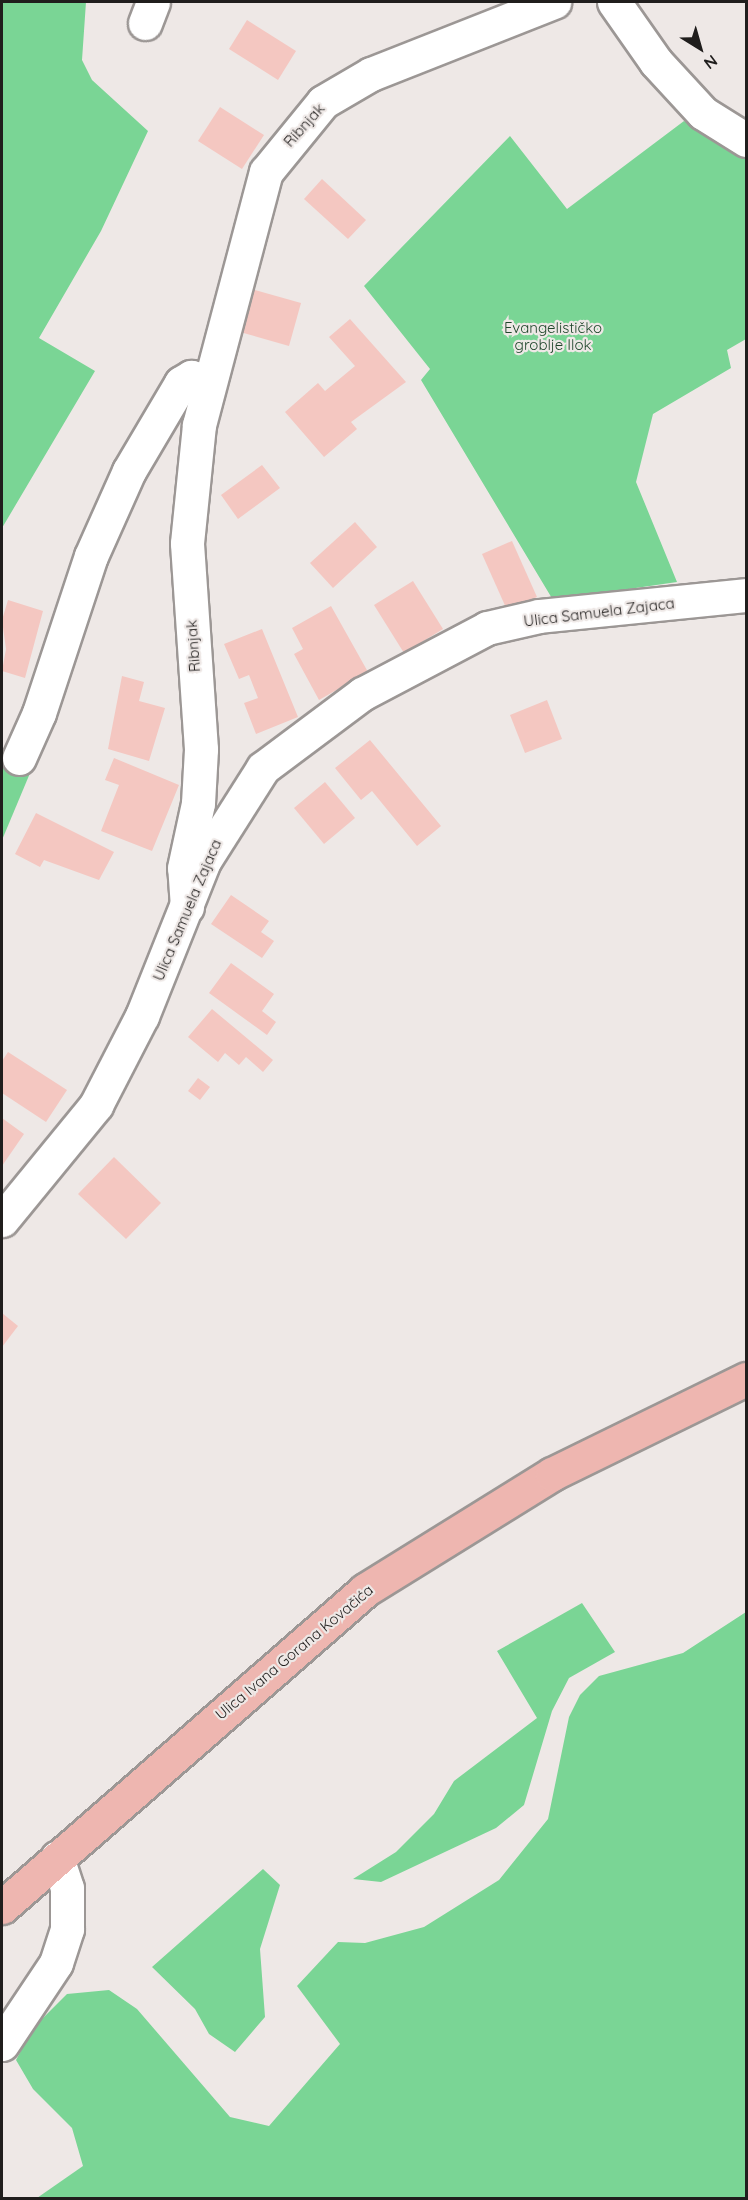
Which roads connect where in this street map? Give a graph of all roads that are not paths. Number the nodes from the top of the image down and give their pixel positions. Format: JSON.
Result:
{"nodes":[{"id":1,"x":554,"y":2,"type":"edge"},
{"id":2,"x":614,"y":2,"type":"edge"},
{"id":3,"x":747,"y":140,"type":"edge"},
{"id":4,"x":207,"y":385,"type":"junction"},
{"id":5,"x":747,"y":595,"type":"edge"},
{"id":6,"x":19,"y":758,"type":"dead end"},
{"id":7,"x":187,"y":907,"type":"junction"},
{"id":8,"x":2,"y":1220,"type":"edge"},
{"id":9,"x":747,"y":1379,"type":"edge"},
{"id":10,"x":57,"y":1858,"type":"junction"},
{"id":11,"x":2,"y":1907,"type":"edge"},
{"id":12,"x":2,"y":2043,"type":"edge"}],
"edges":[{"from":1,"to":4,"type":"street","name":"Ribnjak"},
{"from":2,"to":3,"type":"street"},
{"from":4,"to":6,"type":"street"},
{"from":4,"to":7,"type":"street","name":"Ribnjak"},
{"from":5,"to":7,"type":"street","name":"Ulica Samuela Zajaca"},
{"from":7,"to":8,"type":"street","name":"Ulica Samuela Zajaca"},
{"from":9,"to":10,"type":"main road","name":"Ulica Ivana Gorana Kovačića"},
{"from":10,"to":11,"type":"main road","name":"Ulica Ivana Gorana Kovačića"},
{"from":10,"to":12,"type":"street"}]}
